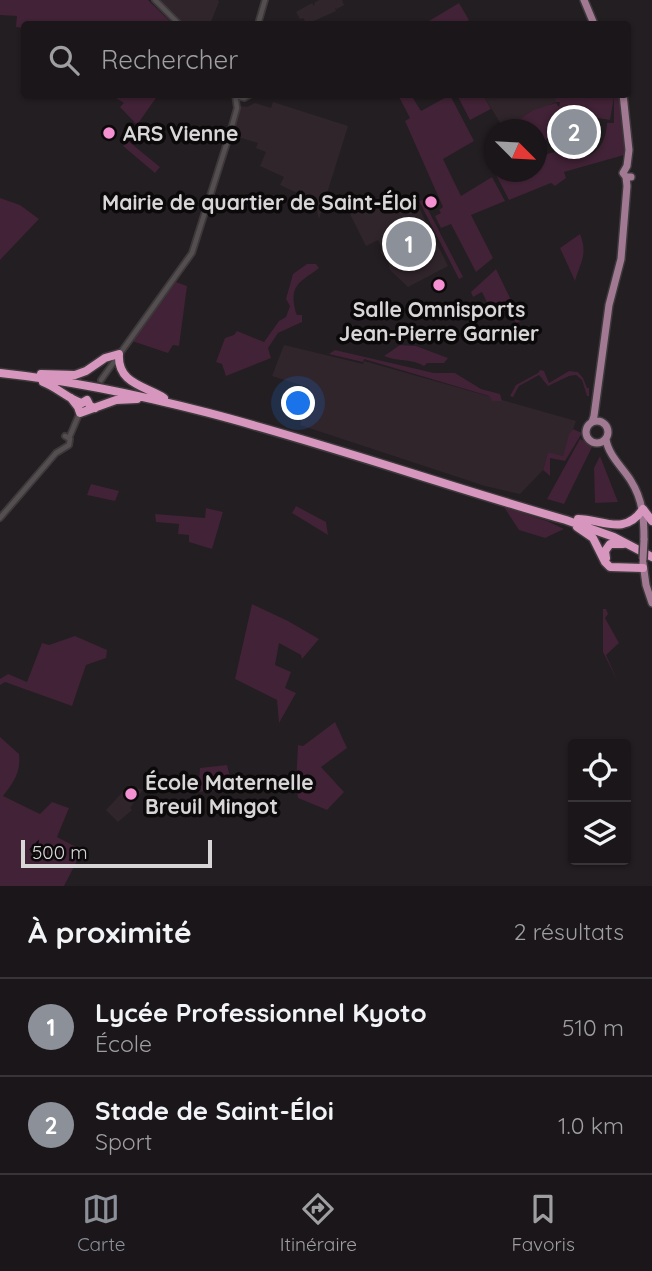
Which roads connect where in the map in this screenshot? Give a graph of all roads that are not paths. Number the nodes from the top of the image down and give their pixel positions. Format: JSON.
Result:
{"nodes":[{"id":1,"x":154,"y":0,"type":"edge"},
{"id":2,"x":265,"y":0,"type":"edge"},
{"id":3,"x":584,"y":0,"type":"edge"},
{"id":4,"x":174,"y":21,"type":"edge"},
{"id":5,"x":259,"y":21,"type":"edge"},
{"id":6,"x":593,"y":21,"type":"edge"},
{"id":7,"x":236,"y":98,"type":"edge"},
{"id":8,"x":244,"y":98,"type":"edge"},
{"id":9,"x":623,"y":98,"type":"edge"},
{"id":10,"x":237,"y":107,"type":"junction"},
{"id":11,"x":119,"y":354,"type":"junction"},
{"id":12,"x":112,"y":363,"type":"junction"},
{"id":13,"x":0,"y":371,"type":"edge"},
{"id":14,"x":41,"y":374,"type":"junction"},
{"id":15,"x":16,"y":375,"type":"junction"},
{"id":16,"x":101,"y":380,"type":"dead end"},
{"id":17,"x":93,"y":390,"type":"dead end"},
{"id":18,"x":71,"y":398,"type":"junction"},
{"id":19,"x":164,"y":400,"type":"junction"},
{"id":20,"x":87,"y":401,"type":"junction"},
{"id":21,"x":95,"y":408,"type":"junction"},
{"id":22,"x":80,"y":413,"type":"junction"},
{"id":23,"x":596,"y":421,"type":"junction"},
{"id":24,"x":603,"y":441,"type":"junction"},
{"id":25,"x":643,"y":509,"type":"junction"},
{"id":26,"x":556,"y":517,"type":"junction"},
{"id":27,"x":0,"y":518,"type":"edge"},
{"id":28,"x":578,"y":519,"type":"junction"},
{"id":29,"x":649,"y":520,"type":"edge"},
{"id":30,"x":632,"y":521,"type":"junction"},
{"id":31,"x":647,"y":559,"type":"edge"},
{"id":32,"x":652,"y":603,"type":"edge"}],
"edges":[{"from":1,"to":4,"type":"street"},
{"from":2,"to":5,"type":"street"},
{"from":3,"to":6,"type":"main road"},
{"from":7,"to":10,"type":"street"},
{"from":8,"to":10,"type":"street"},
{"from":9,"to":23,"type":"main road"},
{"from":10,"to":11,"type":"street"},
{"from":11,"to":12,"type":"highway"},
{"from":11,"to":12,"type":"highway"},
{"from":12,"to":14,"type":"highway"},
{"from":12,"to":16,"type":"street"},
{"from":12,"to":19,"type":"highway"},
{"from":13,"to":14,"type":"highway"},
{"from":13,"to":15,"type":"highway"},
{"from":14,"to":19,"type":"highway"},
{"from":15,"to":18,"type":"highway"},
{"from":15,"to":19,"type":"highway"},
{"from":17,"to":20,"type":"street"},
{"from":18,"to":20,"type":"highway"},
{"from":18,"to":22,"type":"highway"},
{"from":19,"to":21,"type":"highway"},
{"from":19,"to":26,"type":"highway"},
{"from":19,"to":28,"type":"highway"},
{"from":20,"to":21,"type":"highway"},
{"from":20,"to":22,"type":"street"},
{"from":21,"to":22,"type":"highway"},
{"from":22,"to":27,"type":"street"},
{"from":23,"to":24,"type":"main road"},
{"from":23,"to":24,"type":"main road"},
{"from":24,"to":25,"type":"main road"},
{"from":25,"to":29,"type":"highway"},
{"from":25,"to":30,"type":"highway"},
{"from":26,"to":31,"type":"highway"},
{"from":26,"to":31,"type":"highway"},
{"from":28,"to":30,"type":"highway"},
{"from":28,"to":31,"type":"highway"},
{"from":29,"to":30,"type":"highway"},
{"from":29,"to":31,"type":"main road","bridge":true},
{"from":31,"to":31,"type":"highway"},
{"from":31,"to":32,"type":"main road"}]}
